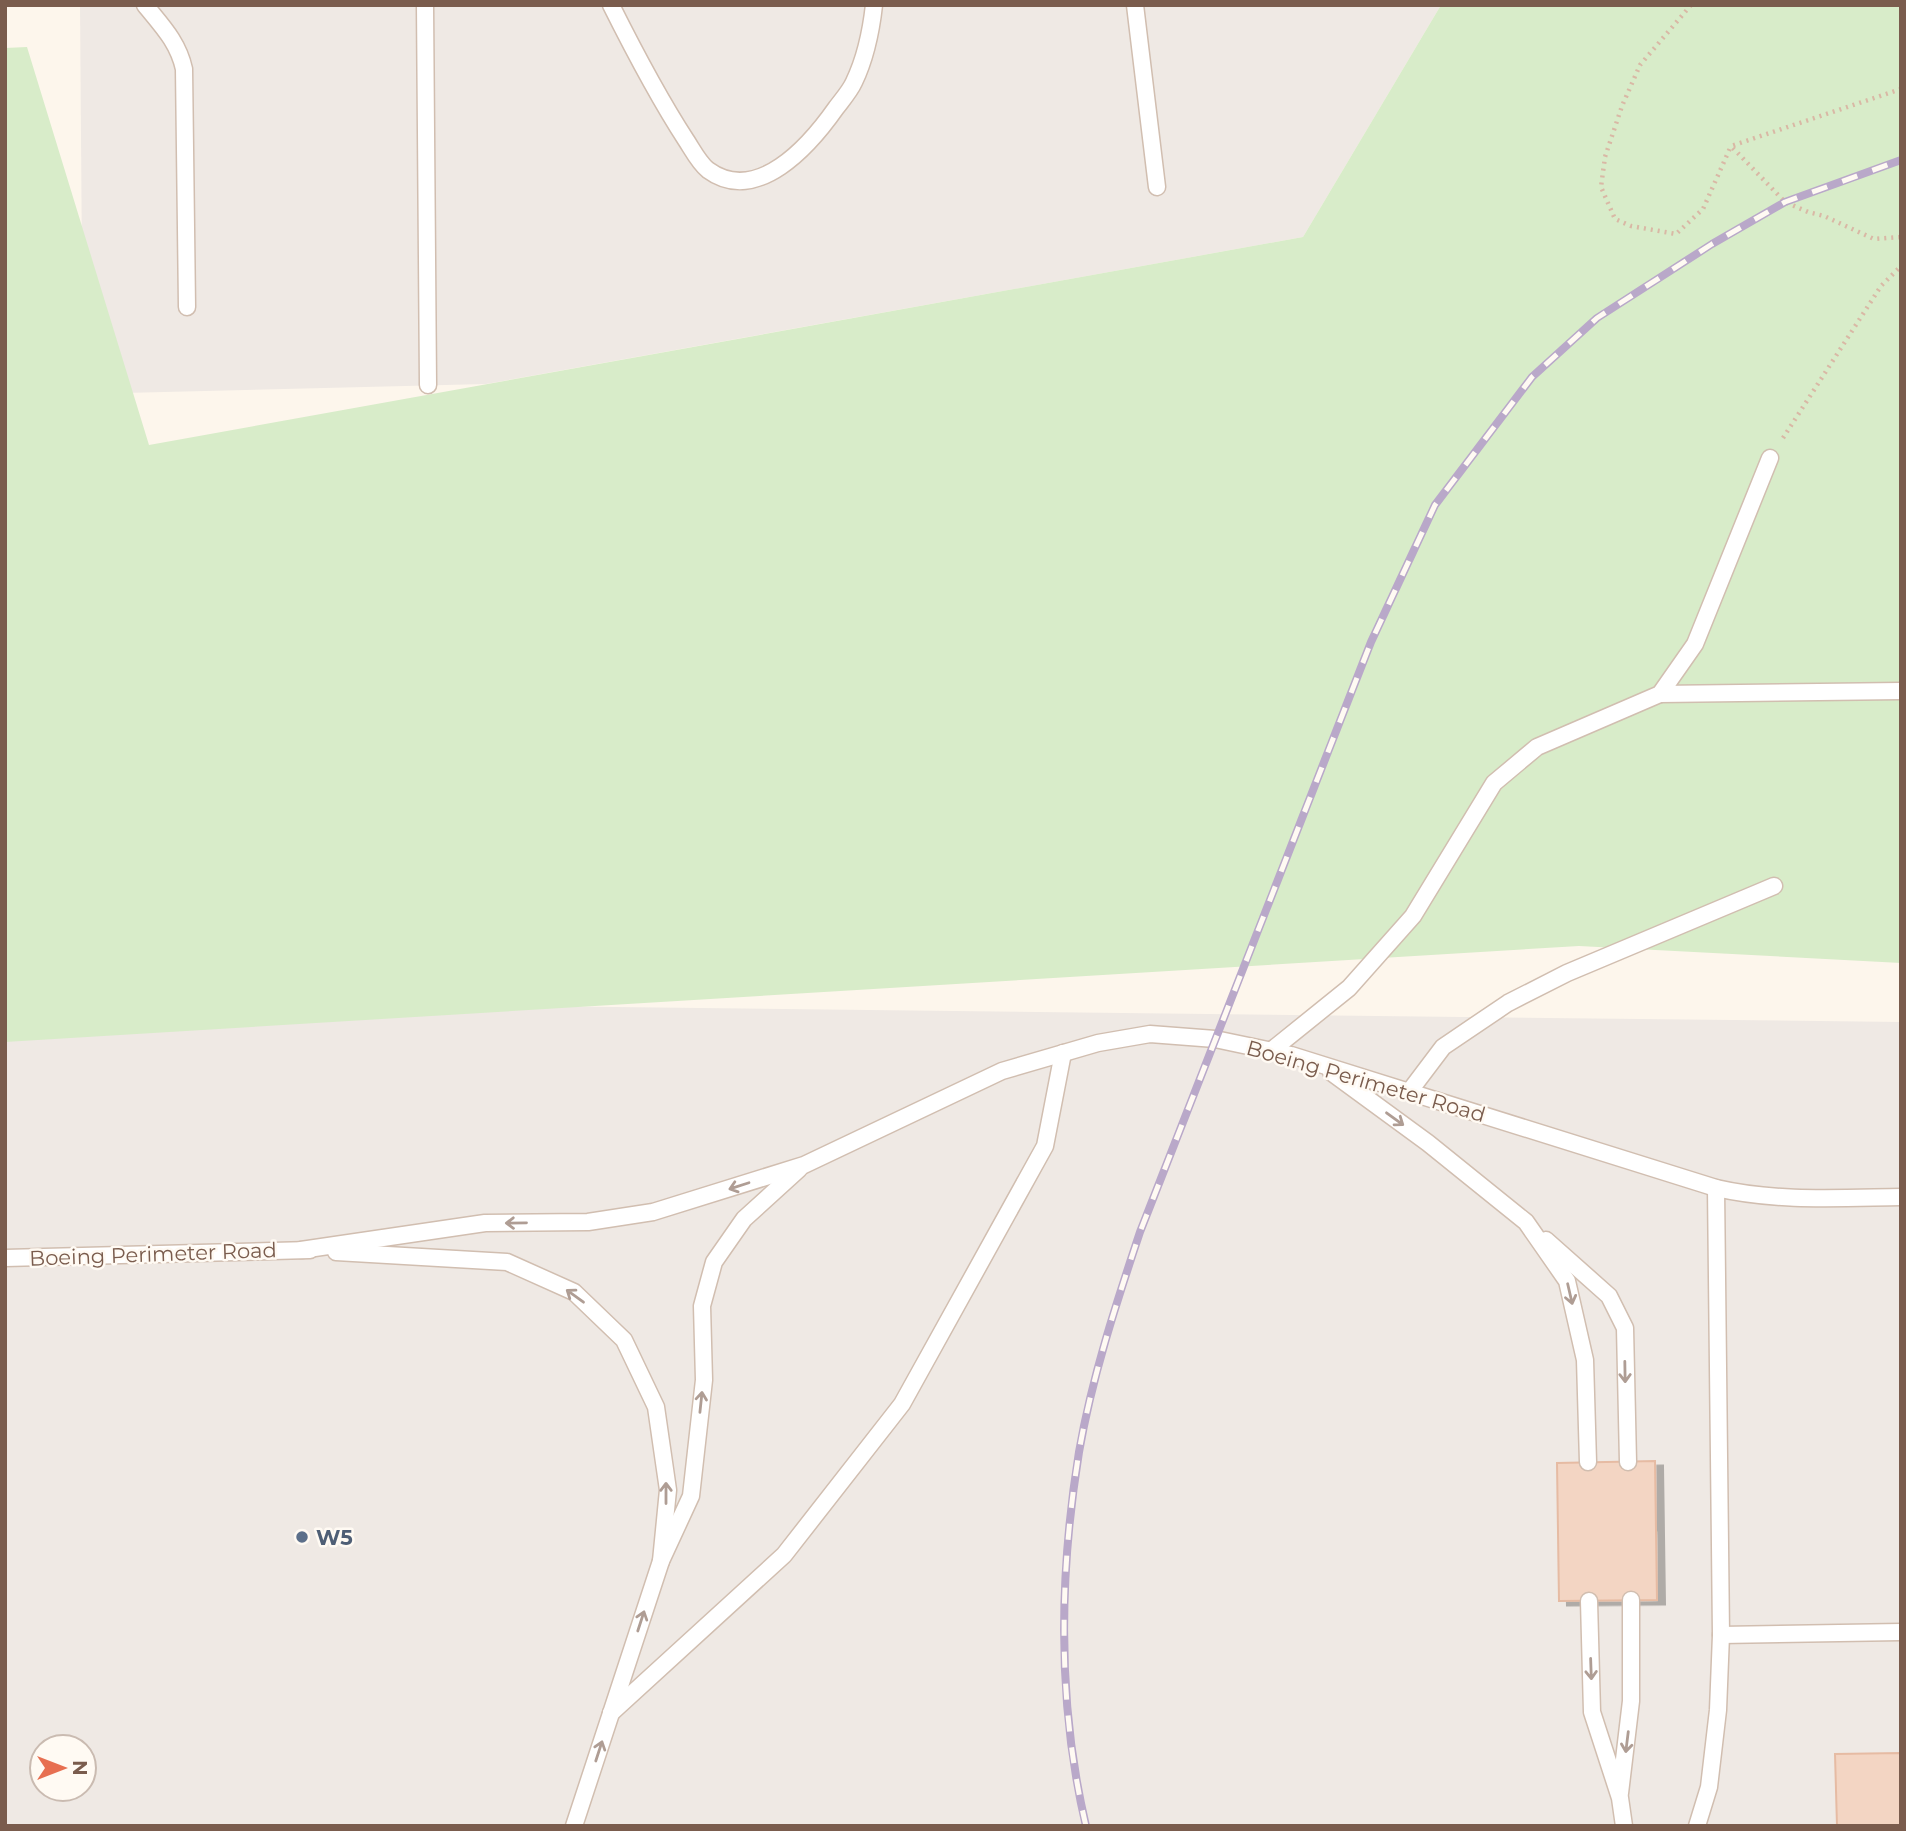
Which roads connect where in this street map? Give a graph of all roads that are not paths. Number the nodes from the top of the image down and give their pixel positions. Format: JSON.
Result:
{"nodes":[{"id":1,"x":145,"y":5,"type":"edge"},
{"id":2,"x":425,"y":5,"type":"edge"},
{"id":3,"x":611,"y":5,"type":"edge"},
{"id":4,"x":874,"y":5,"type":"edge"},
{"id":5,"x":1135,"y":5,"type":"edge"},
{"id":6,"x":1157,"y":187,"type":"dead end"},
{"id":7,"x":187,"y":307,"type":"dead end"},
{"id":8,"x":428,"y":385,"type":"dead end"},
{"id":9,"x":1770,"y":458,"type":"road end"},
{"id":10,"x":1901,"y":691,"type":"edge"},
{"id":11,"x":1660,"y":694,"type":"junction"},
{"id":12,"x":1774,"y":886,"type":"dead end"},
{"id":13,"x":1272,"y":1050,"type":"junction"},
{"id":14,"x":1063,"y":1053,"type":"junction"},
{"id":15,"x":1320,"y":1064,"type":"junction"},
{"id":16,"x":1409,"y":1092,"type":"junction"},
{"id":17,"x":804,"y":1165,"type":"junction"},
{"id":18,"x":1716,"y":1188,"type":"junction"},
{"id":19,"x":1901,"y":1197,"type":"edge"},
{"id":20,"x":1526,"y":1222,"type":"junction"},
{"id":21,"x":301,"y":1250,"type":"junction"},
{"id":22,"x":5,"y":1258,"type":"edge"},
{"id":23,"x":1588,"y":1462,"type":"dead end"},
{"id":24,"x":1628,"y":1462,"type":"dead end"},
{"id":25,"x":661,"y":1561,"type":"junction"},
{"id":26,"x":1631,"y":1600,"type":"dead end"},
{"id":27,"x":1589,"y":1601,"type":"dead end"},
{"id":28,"x":1901,"y":1632,"type":"edge"},
{"id":29,"x":1721,"y":1635,"type":"junction"},
{"id":30,"x":611,"y":1713,"type":"junction"},
{"id":31,"x":1620,"y":1798,"type":"junction"},
{"id":32,"x":574,"y":1822,"type":"edge"},
{"id":33,"x":1624,"y":1826,"type":"edge"},
{"id":34,"x":1697,"y":1826,"type":"edge"}],
"edges":[{"from":1,"to":7,"type":"lane"},
{"from":2,"to":8,"type":"lane"},
{"from":3,"to":4,"type":"lane"},
{"from":5,"to":6,"type":"lane"},
{"from":9,"to":11,"type":"lane"},
{"from":10,"to":11,"type":"lane"},
{"from":11,"to":13,"type":"lane"},
{"from":12,"to":16,"type":"lane"},
{"from":13,"to":14,"type":"lane","name":"Boeing Perimeter Road"},
{"from":13,"to":15,"type":"lane","name":"Boeing Perimeter Road"},
{"from":14,"to":17,"type":"lane","name":"Boeing Perimeter Road"},
{"from":14,"to":30,"type":"lane"},
{"from":15,"to":16,"type":"lane","name":"Boeing Perimeter Road"},
{"from":15,"to":20,"type":"lane","one_way":true},
{"from":16,"to":18,"type":"lane","name":"Boeing Perimeter Road"},
{"from":17,"to":21,"type":"lane","name":"Boeing Perimeter Road","one_way":true},
{"from":25,"to":17,"type":"lane","name":"Boeing Perimeter Road","one_way":true},
{"from":18,"to":19,"type":"lane","name":"Boeing Perimeter Road"},
{"from":18,"to":29,"type":"lane"},
{"from":20,"to":23,"type":"lane","one_way":true},
{"from":20,"to":24,"type":"lane","one_way":true},
{"from":21,"to":22,"type":"lane","name":"Boeing Perimeter Road"},
{"from":25,"to":21,"type":"lane","name":"Boeing Perimeter Road","one_way":true},
{"from":30,"to":25,"type":"lane","name":"Boeing Perimeter Road","one_way":true},
{"from":26,"to":31,"type":"lane","one_way":true},
{"from":27,"to":31,"type":"lane","one_way":true},
{"from":28,"to":29,"type":"lane"},
{"from":29,"to":34,"type":"lane"},
{"from":32,"to":30,"type":"lane","name":"Boeing Perimeter Road","one_way":true},
{"from":31,"to":33,"type":"lane"}]}
